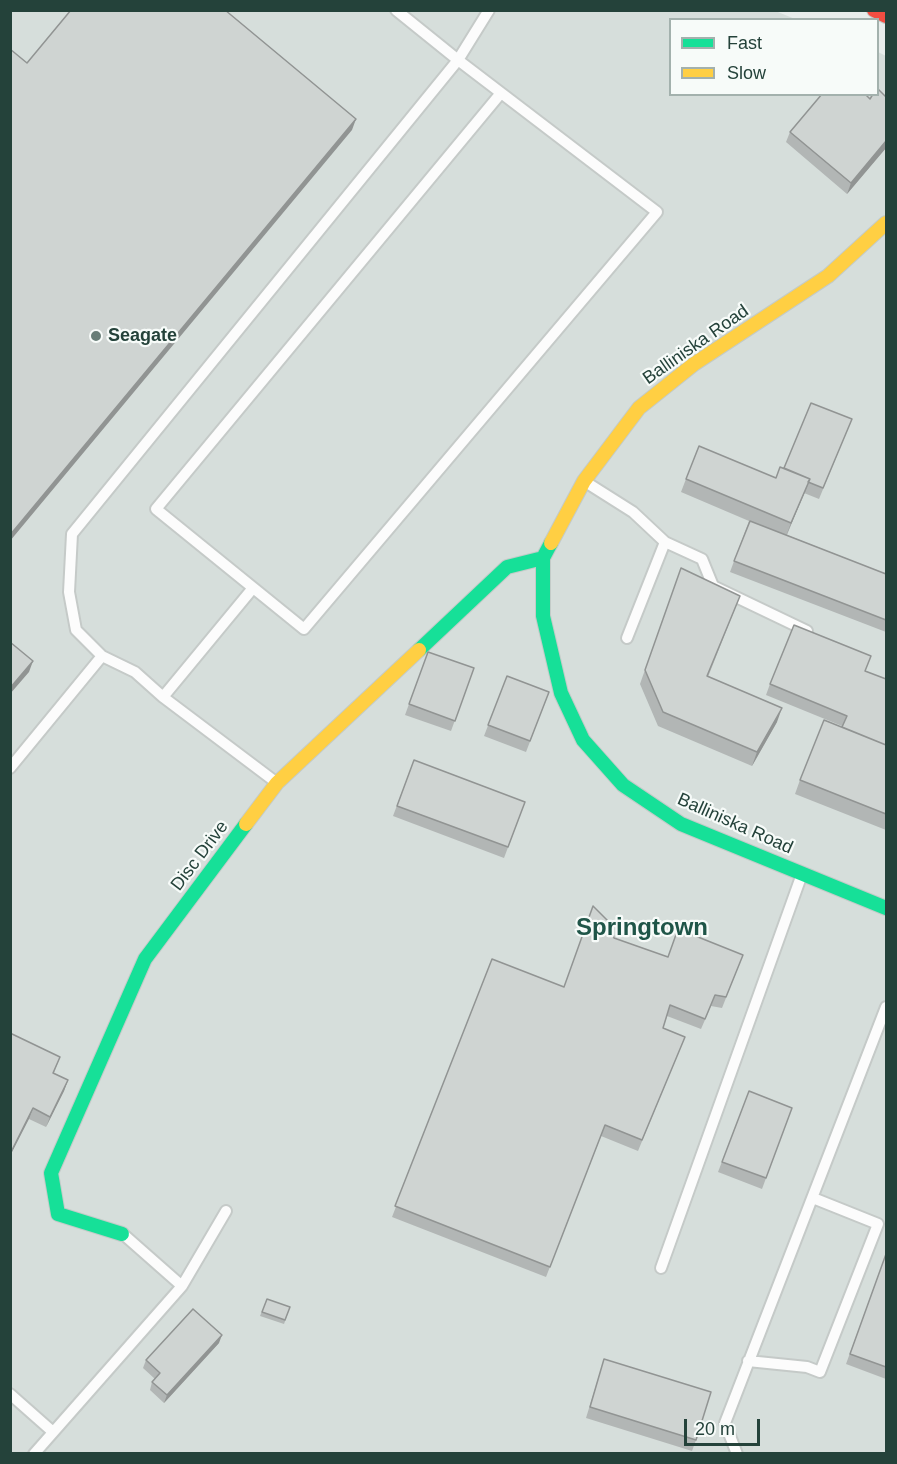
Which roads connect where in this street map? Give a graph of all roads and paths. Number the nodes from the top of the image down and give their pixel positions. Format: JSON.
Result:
{"nodes":[{"id":1,"x":396,"y":10,"type":"edge"},
{"id":2,"x":489,"y":10,"type":"edge"},
{"id":3,"x":874,"y":10,"type":"edge"},
{"id":4,"x":886,"y":16,"type":"edge"},
{"id":5,"x":458,"y":60,"type":"junction"},
{"id":6,"x":501,"y":93,"type":"junction"},
{"id":7,"x":886,"y":223,"type":"edge"},
{"id":8,"x":584,"y":481,"type":"junction"},
{"id":9,"x":665,"y":542,"type":"junction"},
{"id":10,"x":543,"y":558,"type":"junction"},
{"id":11,"x":254,"y":588,"type":"junction"},
{"id":12,"x":816,"y":635,"type":"edge"},
{"id":13,"x":627,"y":638,"type":"dead end"},
{"id":14,"x":102,"y":656,"type":"junction"},
{"id":15,"x":164,"y":697,"type":"junction"},
{"id":16,"x":10,"y":768,"type":"edge"},
{"id":17,"x":277,"y":783,"type":"junction"},
{"id":18,"x":802,"y":874,"type":"junction"},
{"id":19,"x":886,"y":908,"type":"edge"},
{"id":20,"x":886,"y":1006,"type":"edge"},
{"id":21,"x":813,"y":1198,"type":"junction"},
{"id":22,"x":226,"y":1211,"type":"dead end"},
{"id":23,"x":122,"y":1234,"type":"joint"},
{"id":24,"x":661,"y":1268,"type":"dead end"},
{"id":25,"x":182,"y":1286,"type":"junction"},
{"id":26,"x":748,"y":1361,"type":"junction"},
{"id":27,"x":10,"y":1394,"type":"edge"},
{"id":28,"x":53,"y":1432,"type":"junction"},
{"id":29,"x":34,"y":1454,"type":"edge"},
{"id":30,"x":737,"y":1454,"type":"edge"}],
"edges":[{"from":1,"to":5,"type":"lane"},
{"from":2,"to":5,"type":"lane"},
{"from":3,"to":4,"type":"main road"},
{"from":5,"to":6,"type":"lane"},
{"from":5,"to":14,"type":"lane"},
{"from":6,"to":11,"type":"lane"},
{"from":6,"to":11,"type":"lane"},
{"from":7,"to":8,"type":"main road","name":"Balliniska Road"},
{"from":8,"to":9,"type":"lane"},
{"from":8,"to":10,"type":"main road","name":"Balliniska Road"},
{"from":9,"to":12,"type":"lane"},
{"from":9,"to":13,"type":"lane"},
{"from":10,"to":17,"type":"main road","name":"Disc Drive"},
{"from":10,"to":18,"type":"main road","name":"Balliniska Road"},
{"from":11,"to":15,"type":"lane"},
{"from":14,"to":15,"type":"lane"},
{"from":14,"to":16,"type":"lane"},
{"from":15,"to":17,"type":"lane"},
{"from":17,"to":23,"type":"main road","name":"Disc Drive"},
{"from":18,"to":19,"type":"main road","name":"Balliniska Road"},
{"from":18,"to":24,"type":"lane"},
{"from":20,"to":21,"type":"lane"},
{"from":21,"to":26,"type":"lane"},
{"from":21,"to":26,"type":"lane"},
{"from":22,"to":25,"type":"lane"},
{"from":23,"to":25,"type":"lane"},
{"from":25,"to":28,"type":"lane"},
{"from":26,"to":30,"type":"lane"},
{"from":27,"to":28,"type":"lane"},
{"from":28,"to":29,"type":"lane"}]}
